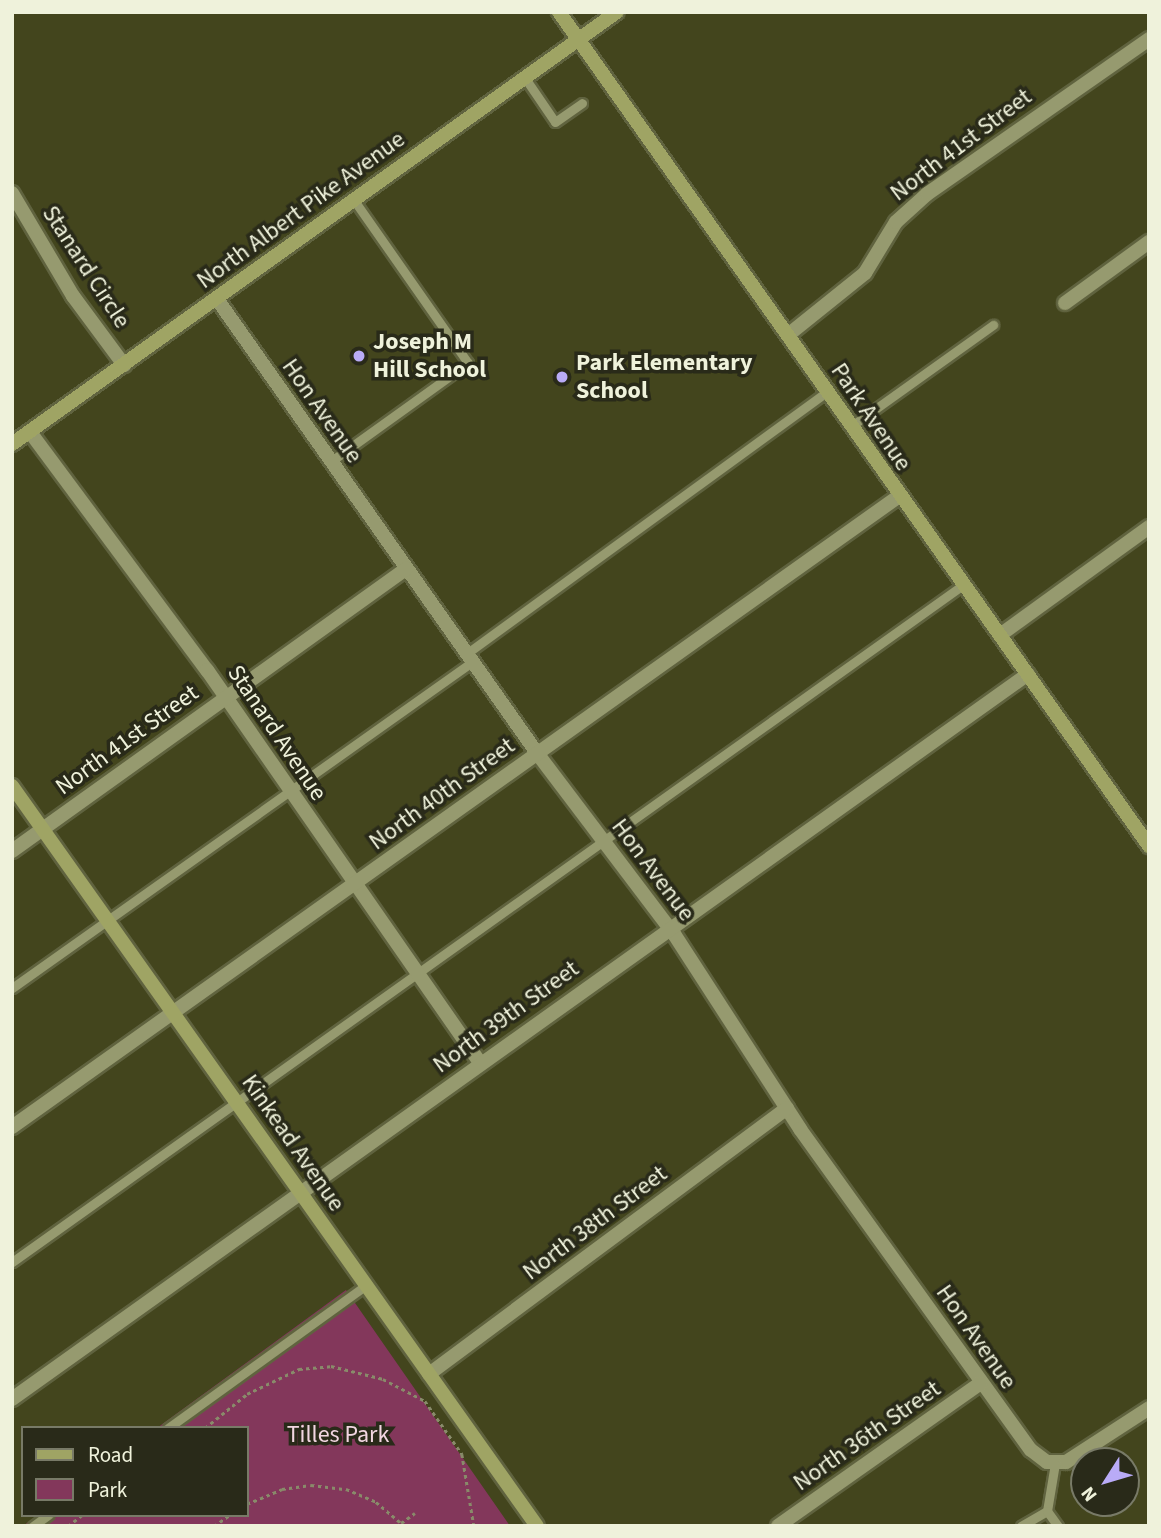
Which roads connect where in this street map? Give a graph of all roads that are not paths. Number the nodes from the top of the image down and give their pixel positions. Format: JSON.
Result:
{"nodes":[{"id":1,"x":559,"y":12,"type":"edge"},
{"id":2,"x":617,"y":12,"type":"edge"},
{"id":3,"x":1149,"y":39,"type":"edge"},
{"id":4,"x":579,"y":40,"type":"junction"},
{"id":5,"x":524,"y":78,"type":"junction"},
{"id":6,"x":582,"y":103,"type":"dead end"},
{"id":7,"x":12,"y":193,"type":"edge"},
{"id":8,"x":354,"y":200,"type":"junction"},
{"id":9,"x":1149,"y":242,"type":"edge"},
{"id":10,"x":217,"y":299,"type":"junction"},
{"id":11,"x":1065,"y":303,"type":"dead end"},
{"id":12,"x":993,"y":325,"type":"dead end"},
{"id":13,"x":788,"y":335,"type":"junction"},
{"id":14,"x":124,"y":365,"type":"junction"},
{"id":15,"x":827,"y":392,"type":"junction"},
{"id":16,"x":850,"y":427,"type":"junction"},
{"id":17,"x":30,"y":432,"type":"junction"},
{"id":18,"x":12,"y":444,"type":"edge"},
{"id":19,"x":330,"y":462,"type":"junction"},
{"id":20,"x":898,"y":497,"type":"junction"},
{"id":21,"x":1149,"y":527,"type":"edge"},
{"id":22,"x":406,"y":569,"type":"junction"},
{"id":23,"x":963,"y":585,"type":"junction"},
{"id":24,"x":1000,"y":635,"type":"junction"},
{"id":25,"x":469,"y":658,"type":"junction"},
{"id":26,"x":1028,"y":674,"type":"junction"},
{"id":27,"x":225,"y":697,"type":"junction"},
{"id":28,"x":537,"y":753,"type":"junction"},
{"id":29,"x":12,"y":786,"type":"edge"},
{"id":30,"x":290,"y":793,"type":"junction"},
{"id":31,"x":43,"y":829,"type":"junction"},
{"id":32,"x":602,"y":842,"type":"junction"},
{"id":33,"x":1149,"y":846,"type":"edge"},
{"id":34,"x":12,"y":851,"type":"edge"},
{"id":35,"x":355,"y":885,"type":"junction"},
{"id":36,"x":107,"y":920,"type":"junction"},
{"id":37,"x":669,"y":929,"type":"junction"},
{"id":38,"x":418,"y":974,"type":"junction"},
{"id":39,"x":12,"y":988,"type":"edge"},
{"id":40,"x":173,"y":1012,"type":"junction"},
{"id":41,"x":480,"y":1063,"type":"junction"},
{"id":42,"x":235,"y":1101,"type":"junction"},
{"id":43,"x":786,"y":1108,"type":"junction"},
{"id":44,"x":12,"y":1127,"type":"edge"},
{"id":45,"x":301,"y":1194,"type":"junction"},
{"id":46,"x":12,"y":1262,"type":"edge"},
{"id":47,"x":366,"y":1284,"type":"junction"},
{"id":48,"x":429,"y":1374,"type":"junction"},
{"id":49,"x":981,"y":1383,"type":"junction"},
{"id":50,"x":12,"y":1399,"type":"edge"},
{"id":51,"x":1149,"y":1408,"type":"edge"},
{"id":52,"x":171,"y":1426,"type":"edge"},
{"id":53,"x":1055,"y":1463,"type":"junction"},
{"id":54,"x":1047,"y":1511,"type":"junction"},
{"id":55,"x":537,"y":1526,"type":"edge"},
{"id":56,"x":778,"y":1526,"type":"edge"},
{"id":57,"x":1021,"y":1526,"type":"edge"},
{"id":58,"x":1058,"y":1526,"type":"edge"}],
"edges":[{"from":1,"to":4,"type":"street","name":"Park Avenue"},
{"from":2,"to":4,"type":"street","name":"North Albert Pike Avenue"},
{"from":3,"to":13,"type":"street","name":"North 41st Street"},
{"from":4,"to":5,"type":"street","name":"North Albert Pike Avenue"},
{"from":4,"to":13,"type":"street","name":"Park Avenue"},
{"from":5,"to":6,"type":"lane"},
{"from":5,"to":8,"type":"street","name":"North Albert Pike Avenue"},
{"from":7,"to":14,"type":"street","name":"Stanard Circle"},
{"from":8,"to":10,"type":"street","name":"North Albert Pike Avenue"},
{"from":8,"to":19,"type":"lane"},
{"from":9,"to":11,"type":"street"},
{"from":10,"to":14,"type":"street","name":"North Albert Pike Avenue"},
{"from":10,"to":19,"type":"street","name":"Hon Avenue"},
{"from":12,"to":16,"type":"lane"},
{"from":13,"to":15,"type":"street","name":"Park Avenue"},
{"from":14,"to":17,"type":"street","name":"North Albert Pike Avenue"},
{"from":15,"to":16,"type":"street","name":"Park Avenue"},
{"from":15,"to":25,"type":"lane"},
{"from":16,"to":20,"type":"street","name":"Park Avenue"},
{"from":17,"to":18,"type":"street","name":"North Albert Pike Avenue"},
{"from":17,"to":27,"type":"street","name":"Stanard Avenue"},
{"from":19,"to":22,"type":"street","name":"Hon Avenue"},
{"from":20,"to":23,"type":"street","name":"Park Avenue"},
{"from":20,"to":28,"type":"street","name":"North 40th Street"},
{"from":21,"to":24,"type":"street"},
{"from":22,"to":25,"type":"street","name":"Hon Avenue"},
{"from":22,"to":27,"type":"street","name":"North 41st Street"},
{"from":23,"to":24,"type":"street","name":"Park Avenue"},
{"from":23,"to":32,"type":"lane"},
{"from":24,"to":26,"type":"street","name":"Park Avenue"},
{"from":25,"to":28,"type":"street","name":"Hon Avenue"},
{"from":25,"to":30,"type":"lane"},
{"from":26,"to":33,"type":"street","name":"Park Avenue"},
{"from":26,"to":37,"type":"street","name":"North 39th Street"},
{"from":27,"to":30,"type":"street","name":"Stanard Avenue"},
{"from":27,"to":31,"type":"street","name":"North 41st Street"},
{"from":28,"to":32,"type":"street","name":"Hon Avenue"},
{"from":28,"to":35,"type":"street","name":"North 40th Street"},
{"from":29,"to":31,"type":"street","name":"Kinkead Avenue"},
{"from":30,"to":35,"type":"street","name":"Stanard Avenue"},
{"from":30,"to":36,"type":"lane"},
{"from":31,"to":34,"type":"street","name":"North 41st Street"},
{"from":31,"to":36,"type":"street","name":"Kinkead Avenue"},
{"from":32,"to":37,"type":"street","name":"Hon Avenue"},
{"from":32,"to":38,"type":"lane"},
{"from":35,"to":38,"type":"street","name":"Stanard Avenue"},
{"from":35,"to":40,"type":"street","name":"North 40th Street"},
{"from":36,"to":39,"type":"lane"},
{"from":36,"to":40,"type":"street","name":"Kinkead Avenue"},
{"from":37,"to":41,"type":"street","name":"North 39th Street"},
{"from":37,"to":43,"type":"street","name":"Hon Avenue"},
{"from":38,"to":41,"type":"street","name":"Stanard Avenue"},
{"from":38,"to":42,"type":"lane"},
{"from":40,"to":42,"type":"street","name":"Kinkead Avenue"},
{"from":40,"to":44,"type":"street","name":"North 40th Street"},
{"from":41,"to":45,"type":"street","name":"North 39th Street"},
{"from":42,"to":45,"type":"street","name":"Kinkead Avenue"},
{"from":42,"to":46,"type":"lane"},
{"from":43,"to":48,"type":"street","name":"North 38th Street"},
{"from":43,"to":49,"type":"street","name":"Hon Avenue"},
{"from":45,"to":47,"type":"street","name":"Kinkead Avenue"},
{"from":45,"to":50,"type":"street","name":"North 39th Street"},
{"from":47,"to":48,"type":"street","name":"Kinkead Avenue"},
{"from":47,"to":52,"type":"lane"},
{"from":48,"to":55,"type":"street","name":"Kinkead Avenue"},
{"from":49,"to":53,"type":"street","name":"Hon Avenue"},
{"from":49,"to":56,"type":"street","name":"North 36th Street"},
{"from":51,"to":53,"type":"street"},
{"from":53,"to":54,"type":"lane"},
{"from":54,"to":57,"type":"lane"},
{"from":54,"to":58,"type":"lane"}]}
